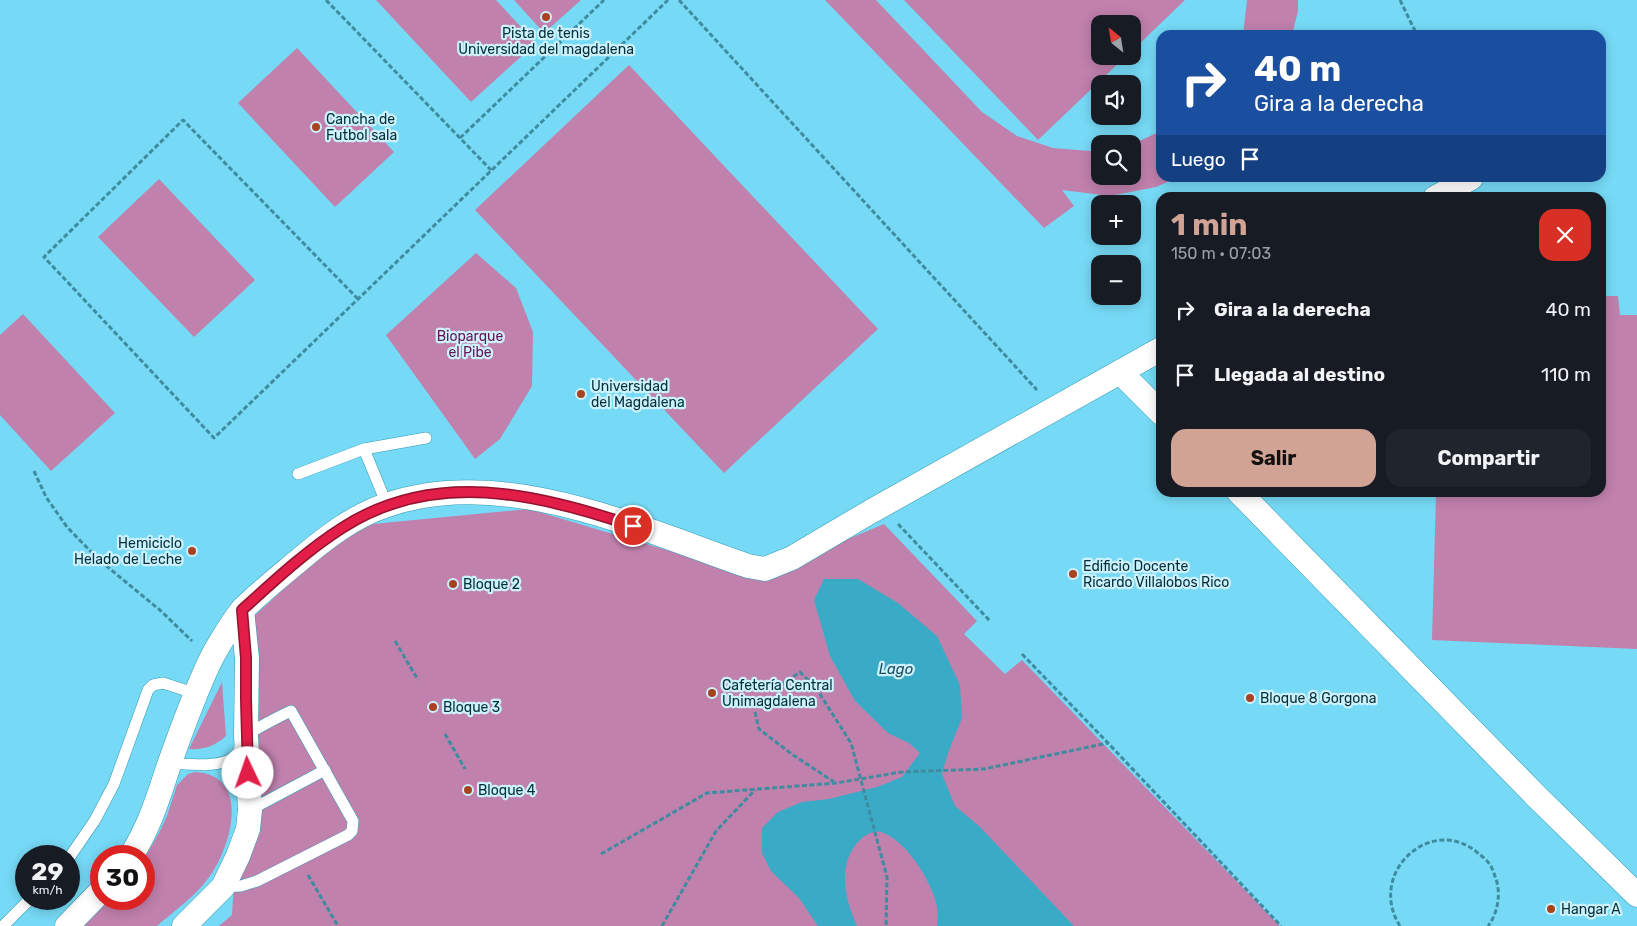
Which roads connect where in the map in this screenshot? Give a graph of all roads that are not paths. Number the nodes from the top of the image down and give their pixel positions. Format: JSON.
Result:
{"nodes":[{"id":1,"x":1464,"y":182,"type":"edge"},
{"id":2,"x":1446,"y":192,"type":"edge"},
{"id":3,"x":1156,"y":352,"type":"edge"},
{"id":4,"x":1120,"y":372,"type":"junction"},
{"id":5,"x":1156,"y":408,"type":"edge"},
{"id":6,"x":426,"y":438,"type":"dead end"},
{"id":7,"x":364,"y":449,"type":"junction"},
{"id":8,"x":298,"y":474,"type":"dead end"},
{"id":9,"x":1244,"y":497,"type":"edge"},
{"id":10,"x":386,"y":505,"type":"junction"},
{"id":11,"x":242,"y":610,"type":"junction"},
{"id":12,"x":197,"y":694,"type":"junction"},
{"id":13,"x":246,"y":736,"type":"junction"},
{"id":14,"x":170,"y":763,"type":"junction"},
{"id":15,"x":325,"y":770,"type":"junction"},
{"id":16,"x":250,"y":810,"type":"junction"},
{"id":17,"x":78,"y":845,"type":"edge"},
{"id":18,"x":137,"y":845,"type":"edge"},
{"id":19,"x":223,"y":887,"type":"junction"},
{"id":20,"x":1637,"y":895,"type":"edge"},
{"id":21,"x":90,"y":902,"type":"edge"},
{"id":22,"x":19,"y":910,"type":"edge"},
{"id":23,"x":3,"y":926,"type":"edge"},
{"id":24,"x":66,"y":926,"type":"edge"},
{"id":25,"x":184,"y":926,"type":"edge"}],
"edges":[{"from":1,"to":2,"type":"street"},
{"from":3,"to":4,"type":"street"},
{"from":4,"to":5,"type":"street"},
{"from":4,"to":10,"type":"street"},
{"from":6,"to":7,"type":"lane"},
{"from":7,"to":8,"type":"lane"},
{"from":7,"to":10,"type":"lane"},
{"from":9,"to":20,"type":"street"},
{"from":10,"to":11,"type":"street"},
{"from":11,"to":12,"type":"street"},
{"from":11,"to":13,"type":"street"},
{"from":12,"to":14,"type":"street"},
{"from":12,"to":17,"type":"lane"},
{"from":13,"to":14,"type":"lane"},
{"from":13,"to":15,"type":"lane"},
{"from":13,"to":16,"type":"street"},
{"from":14,"to":18,"type":"street"},
{"from":15,"to":16,"type":"lane"},
{"from":15,"to":19,"type":"lane"},
{"from":16,"to":19,"type":"street"},
{"from":19,"to":25,"type":"street"},
{"from":21,"to":24,"type":"street"},
{"from":22,"to":23,"type":"lane"}]}
